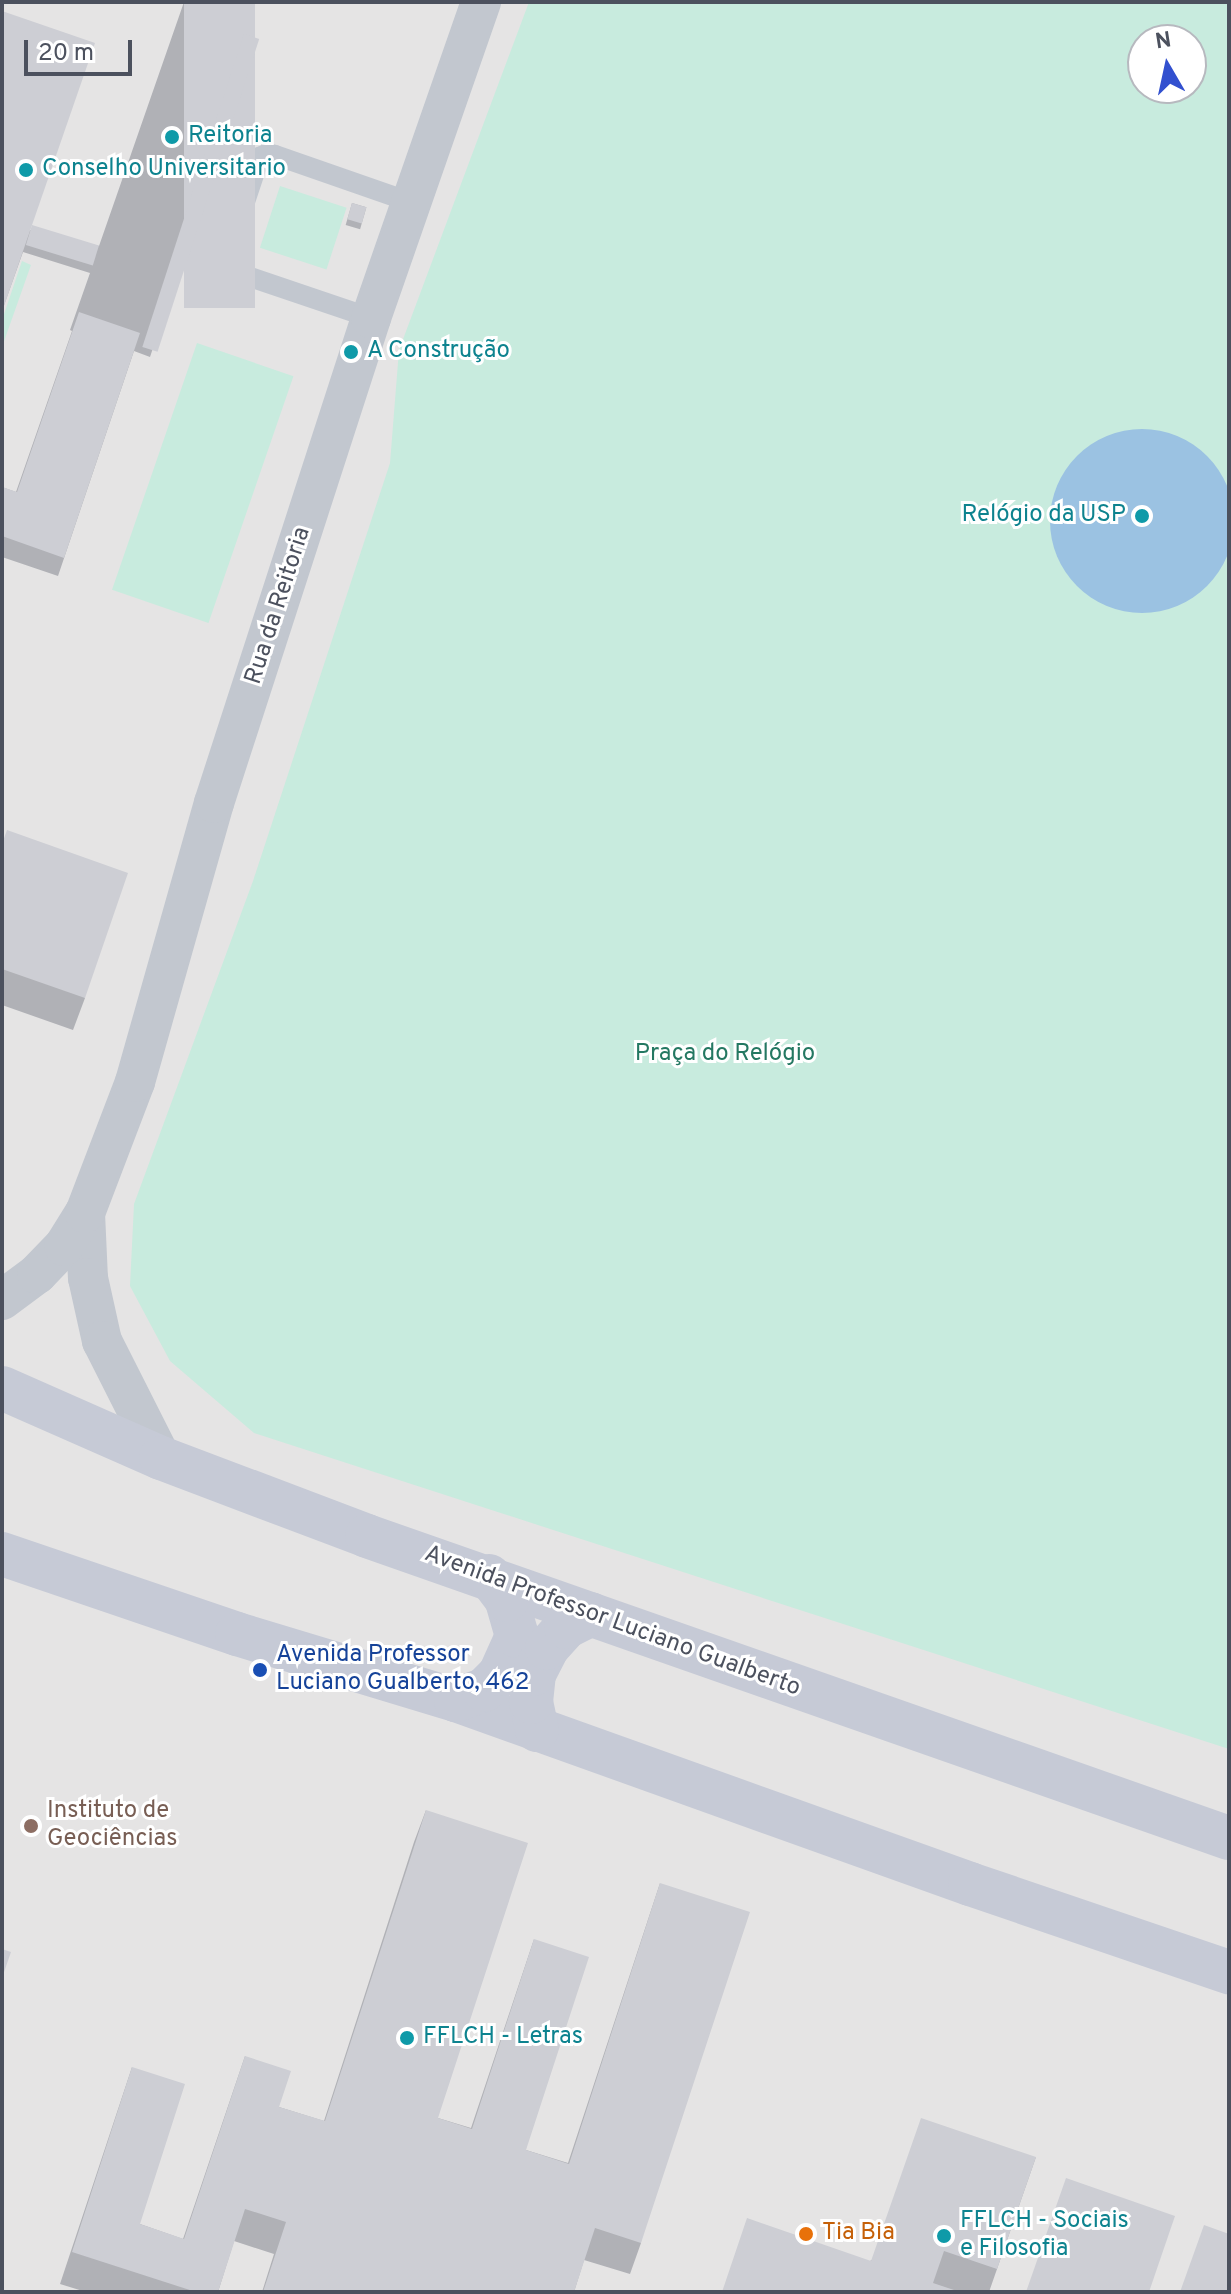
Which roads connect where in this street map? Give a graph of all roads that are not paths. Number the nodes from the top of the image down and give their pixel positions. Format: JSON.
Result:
{"nodes":[{"id":1,"x":481,"y":2,"type":"edge"},
{"id":2,"x":413,"y":203,"type":"junction"},
{"id":3,"x":371,"y":318,"type":"junction"},
{"id":4,"x":85,"y":1213,"type":"junction"},
{"id":5,"x":2,"y":1300,"type":"edge"},
{"id":6,"x":2,"y":1388,"type":"edge"},
{"id":7,"x":161,"y":1458,"type":"junction"},
{"id":8,"x":2,"y":1554,"type":"edge"},
{"id":9,"x":489,"y":1576,"type":"junction"},
{"id":10,"x":591,"y":1614,"type":"junction"},
{"id":11,"x":456,"y":1700,"type":"junction"},
{"id":12,"x":537,"y":1730,"type":"junction"},
{"id":13,"x":1229,"y":1838,"type":"edge"},
{"id":14,"x":1229,"y":1972,"type":"edge"}],
"edges":[{"from":1,"to":2,"type":"street","name":"Rua da Reitoria"},
{"from":2,"to":3,"type":"street","name":"Rua da Reitoria"},
{"from":2,"to":3,"type":"lane"},
{"from":3,"to":4,"type":"street","name":"Rua da Reitoria"},
{"from":4,"to":5,"type":"street","name":"Rua da Reitoria"},
{"from":4,"to":7,"type":"street","name":"Rua da Reitoria"},
{"from":6,"to":7,"type":"street","name":"Avenida Professor Luciano Gualberto"},
{"from":7,"to":9,"type":"street","name":"Avenida Professor Luciano Gualberto"},
{"from":8,"to":11,"type":"street"},
{"from":9,"to":10,"type":"street","name":"Avenida Professor Luciano Gualberto"},
{"from":9,"to":11,"type":"street"},
{"from":10,"to":12,"type":"street"},
{"from":10,"to":13,"type":"street","name":"Avenida Professor Luciano Gualberto"},
{"from":11,"to":12,"type":"street"},
{"from":12,"to":14,"type":"street"}]}
